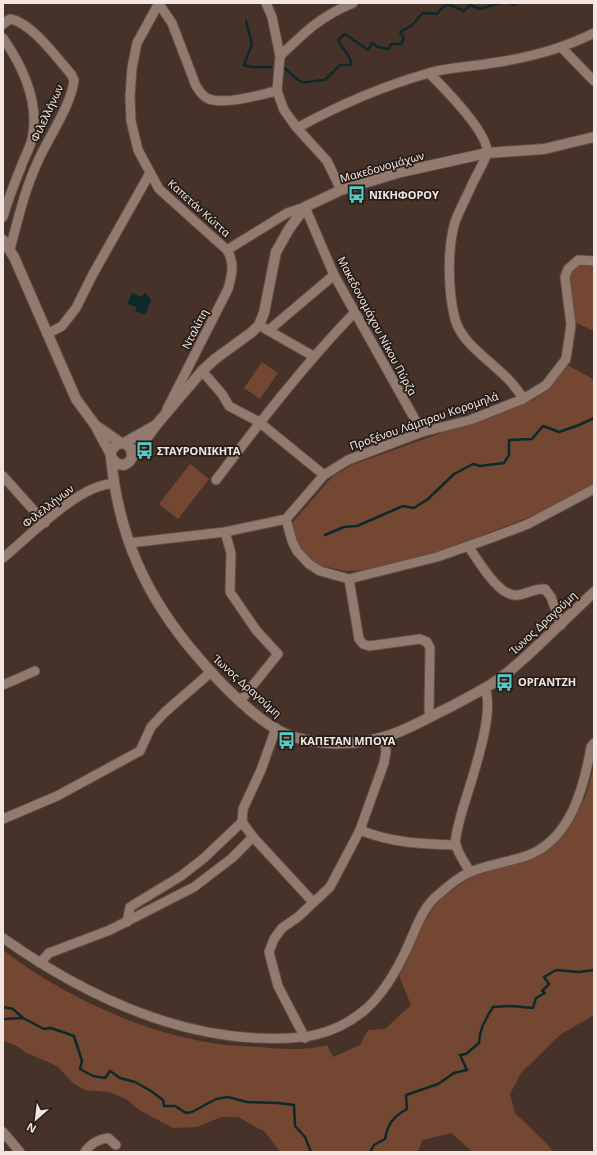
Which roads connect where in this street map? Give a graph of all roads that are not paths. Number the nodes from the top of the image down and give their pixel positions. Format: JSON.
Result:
{"nodes":[{"id":1,"x":159,"y":3,"type":"edge"},
{"id":2,"x":266,"y":3,"type":"edge"},
{"id":3,"x":354,"y":3,"type":"edge"},
{"id":4,"x":3,"y":24,"type":"edge"},
{"id":5,"x":594,"y":33,"type":"edge"},
{"id":6,"x":3,"y":38,"type":"edge"},
{"id":7,"x":561,"y":47,"type":"junction"},
{"id":8,"x":280,"y":56,"type":"junction"},
{"id":9,"x":429,"y":73,"type":"junction"},
{"id":10,"x":594,"y":81,"type":"edge"},
{"id":11,"x":277,"y":92,"type":"junction"},
{"id":12,"x":297,"y":128,"type":"junction"},
{"id":13,"x":594,"y":137,"type":"edge"},
{"id":14,"x":487,"y":153,"type":"junction"},
{"id":15,"x":150,"y":173,"type":"junction"},
{"id":16,"x":341,"y":190,"type":"junction"},
{"id":17,"x":305,"y":207,"type":"junction"},
{"id":18,"x":3,"y":217,"type":"edge"},
{"id":19,"x":3,"y":240,"type":"edge"},
{"id":20,"x":10,"y":249,"type":"junction"},
{"id":21,"x":227,"y":250,"type":"junction"},
{"id":22,"x":594,"y":261,"type":"edge"},
{"id":23,"x":334,"y":275,"type":"junction"},
{"id":24,"x":354,"y":313,"type":"junction"},
{"id":25,"x":259,"y":325,"type":"junction"},
{"id":26,"x":268,"y":330,"type":"junction"},
{"id":27,"x":47,"y":334,"type":"junction"},
{"id":28,"x":313,"y":356,"type":"junction"},
{"id":29,"x":202,"y":372,"type":"junction"},
{"id":30,"x":523,"y":399,"type":"junction"},
{"id":31,"x":164,"y":416,"type":"junction"},
{"id":32,"x":259,"y":422,"type":"junction"},
{"id":33,"x":157,"y":424,"type":"junction"},
{"id":34,"x":94,"y":425,"type":"junction"},
{"id":35,"x":422,"y":432,"type":"junction"},
{"id":36,"x":122,"y":443,"type":"junction"},
{"id":37,"x":111,"y":456,"type":"junction"},
{"id":38,"x":130,"y":461,"type":"junction"},
{"id":39,"x":324,"y":475,"type":"junction"},
{"id":40,"x":3,"y":476,"type":"edge"},
{"id":41,"x":216,"y":480,"type":"dead end"},
{"id":42,"x":113,"y":484,"type":"junction"},
{"id":43,"x":594,"y":489,"type":"edge"},
{"id":44,"x":286,"y":520,"type":"junction"},
{"id":45,"x":45,"y":523,"type":"junction"},
{"id":46,"x":225,"y":532,"type":"junction"},
{"id":47,"x":130,"y":543,"type":"junction"},
{"id":48,"x":468,"y":546,"type":"junction"},
{"id":49,"x":3,"y":558,"type":"edge"},
{"id":50,"x":349,"y":580,"type":"junction"},
{"id":51,"x":594,"y":592,"type":"edge"},
{"id":52,"x":561,"y":625,"type":"junction"},
{"id":53,"x":35,"y":671,"type":"dead end"},
{"id":54,"x":211,"y":672,"type":"junction"},
{"id":55,"x":3,"y":685,"type":"edge"},
{"id":56,"x":485,"y":688,"type":"junction"},
{"id":57,"x":241,"y":700,"type":"junction"},
{"id":58,"x":430,"y":717,"type":"junction"},
{"id":59,"x":276,"y":728,"type":"junction"},
{"id":60,"x":384,"y":737,"type":"junction"},
{"id":61,"x":594,"y":743,"type":"edge"},
{"id":62,"x":3,"y":819,"type":"edge"},
{"id":63,"x":242,"y":822,"type":"junction"},
{"id":64,"x":360,"y":830,"type":"junction"},
{"id":65,"x":253,"y":837,"type":"junction"},
{"id":66,"x":456,"y":845,"type":"junction"},
{"id":67,"x":470,"y":872,"type":"junction"},
{"id":68,"x":313,"y":902,"type":"junction"},
{"id":69,"x":127,"y":922,"type":"junction"},
{"id":70,"x":3,"y":938,"type":"edge"},
{"id":71,"x":40,"y":963,"type":"junction"},
{"id":72,"x":305,"y":1038,"type":"junction"},
{"id":73,"x":3,"y":1132,"type":"edge"},
{"id":74,"x":116,"y":1145,"type":"dead end"},
{"id":75,"x":20,"y":1152,"type":"edge"},
{"id":76,"x":85,"y":1152,"type":"edge"}],
"edges":[{"from":1,"to":11,"type":"street"},
{"from":1,"to":15,"type":"street","name":"Καπετάν Κώττα"},
{"from":2,"to":8,"type":"street"},
{"from":3,"to":8,"type":"street"},
{"from":4,"to":20,"type":"street","name":"Φιλελλήνων"},
{"from":5,"to":7,"type":"street"},
{"from":6,"to":18,"type":"street","name":"Φιλελλήνων"},
{"from":7,"to":9,"type":"street"},
{"from":7,"to":10,"type":"street"},
{"from":8,"to":11,"type":"street"},
{"from":9,"to":12,"type":"street"},
{"from":9,"to":14,"type":"street"},
{"from":11,"to":12,"type":"street"},
{"from":12,"to":16,"type":"street"},
{"from":13,"to":14,"type":"street","name":"Μακεδονομάχων"},
{"from":14,"to":16,"type":"street","name":"Μακεδονομάχων"},
{"from":14,"to":30,"type":"street"},
{"from":15,"to":21,"type":"street","name":"Καπετάν Κώττα"},
{"from":15,"to":27,"type":"street"},
{"from":16,"to":17,"type":"street","name":"Μακεδονομάχων"},
{"from":17,"to":21,"type":"street"},
{"from":17,"to":23,"type":"street","name":"Μακεδονομάχου Νίκου Πύρζα"},
{"from":17,"to":25,"type":"street","name":"Μακεδονομάχων"},
{"from":19,"to":20,"type":"street"},
{"from":20,"to":27,"type":"street"},
{"from":21,"to":31,"type":"street","name":"Νταλίπη"},
{"from":22,"to":30,"type":"street","name":"Προξένου Λάμπρου Κορομηλά"},
{"from":23,"to":24,"type":"street","name":"Μακεδονομάχου Νίκου Πύρζα"},
{"from":23,"to":26,"type":"street"},
{"from":24,"to":28,"type":"street"},
{"from":24,"to":35,"type":"street","name":"Μακεδονομάχου Νίκου Πύρζα"},
{"from":25,"to":26,"type":"street"},
{"from":25,"to":29,"type":"street"},
{"from":26,"to":28,"type":"street"},
{"from":27,"to":34,"type":"street"},
{"from":28,"to":32,"type":"street"},
{"from":29,"to":31,"type":"street"},
{"from":29,"to":32,"type":"street"},
{"from":30,"to":35,"type":"street","name":"Προξένου Λάμπρου Κορομηλά"},
{"from":31,"to":33,"type":"street"},
{"from":32,"to":39,"type":"street"},
{"from":32,"to":41,"type":"street"},
{"from":33,"to":36,"type":"street"},
{"from":33,"to":38,"type":"street"},
{"from":34,"to":36,"type":"street"},
{"from":34,"to":37,"type":"street"},
{"from":35,"to":39,"type":"street","name":"Προξένου Λάμπρου Κορομηλά"},
{"from":36,"to":37,"type":"street"},
{"from":36,"to":38,"type":"street"},
{"from":37,"to":38,"type":"street"},
{"from":37,"to":42,"type":"street","name":"Ίωνος Δραγούμη"},
{"from":38,"to":42,"type":"street"},
{"from":39,"to":44,"type":"street","name":"Προξένου Λάμπρου Κορομηλά"},
{"from":40,"to":45,"type":"street"},
{"from":42,"to":45,"type":"street","name":"Φιλελλήνων"},
{"from":42,"to":47,"type":"street","name":"Ίωνος Δραγούμη"},
{"from":43,"to":48,"type":"street"},
{"from":44,"to":46,"type":"street"},
{"from":44,"to":50,"type":"street"},
{"from":45,"to":49,"type":"street","name":"Φιλελλήνων"},
{"from":46,"to":47,"type":"street"},
{"from":46,"to":57,"type":"street"},
{"from":47,"to":54,"type":"street","name":"Ίωνος Δραγούμη"},
{"from":48,"to":50,"type":"street"},
{"from":48,"to":52,"type":"street"},
{"from":50,"to":58,"type":"street"},
{"from":51,"to":52,"type":"street","name":"Ίωνος Δραγούμη"},
{"from":52,"to":56,"type":"street","name":"Ίωνος Δραγούμη"},
{"from":53,"to":55,"type":"street"},
{"from":54,"to":57,"type":"street","name":"Ίωνος Δραγούμη"},
{"from":54,"to":62,"type":"street"},
{"from":56,"to":58,"type":"street","name":"Ίωνος Δραγούμη"},
{"from":56,"to":66,"type":"street"},
{"from":57,"to":59,"type":"street","name":"Ίωνος Δραγούμη"},
{"from":58,"to":60,"type":"street","name":"Ίωνος Δραγούμη"},
{"from":59,"to":60,"type":"street","name":"Ίωνος Δραγούμη"},
{"from":59,"to":63,"type":"street"},
{"from":60,"to":64,"type":"street"},
{"from":61,"to":67,"type":"street"},
{"from":63,"to":65,"type":"street"},
{"from":63,"to":69,"type":"street"},
{"from":64,"to":66,"type":"street"},
{"from":64,"to":68,"type":"street"},
{"from":65,"to":68,"type":"street"},
{"from":65,"to":69,"type":"street"},
{"from":66,"to":67,"type":"street"},
{"from":67,"to":72,"type":"street"},
{"from":68,"to":72,"type":"street"},
{"from":69,"to":71,"type":"street"},
{"from":70,"to":71,"type":"street"},
{"from":71,"to":72,"type":"street"},
{"from":73,"to":75,"type":"street"},
{"from":74,"to":76,"type":"street"}]}
